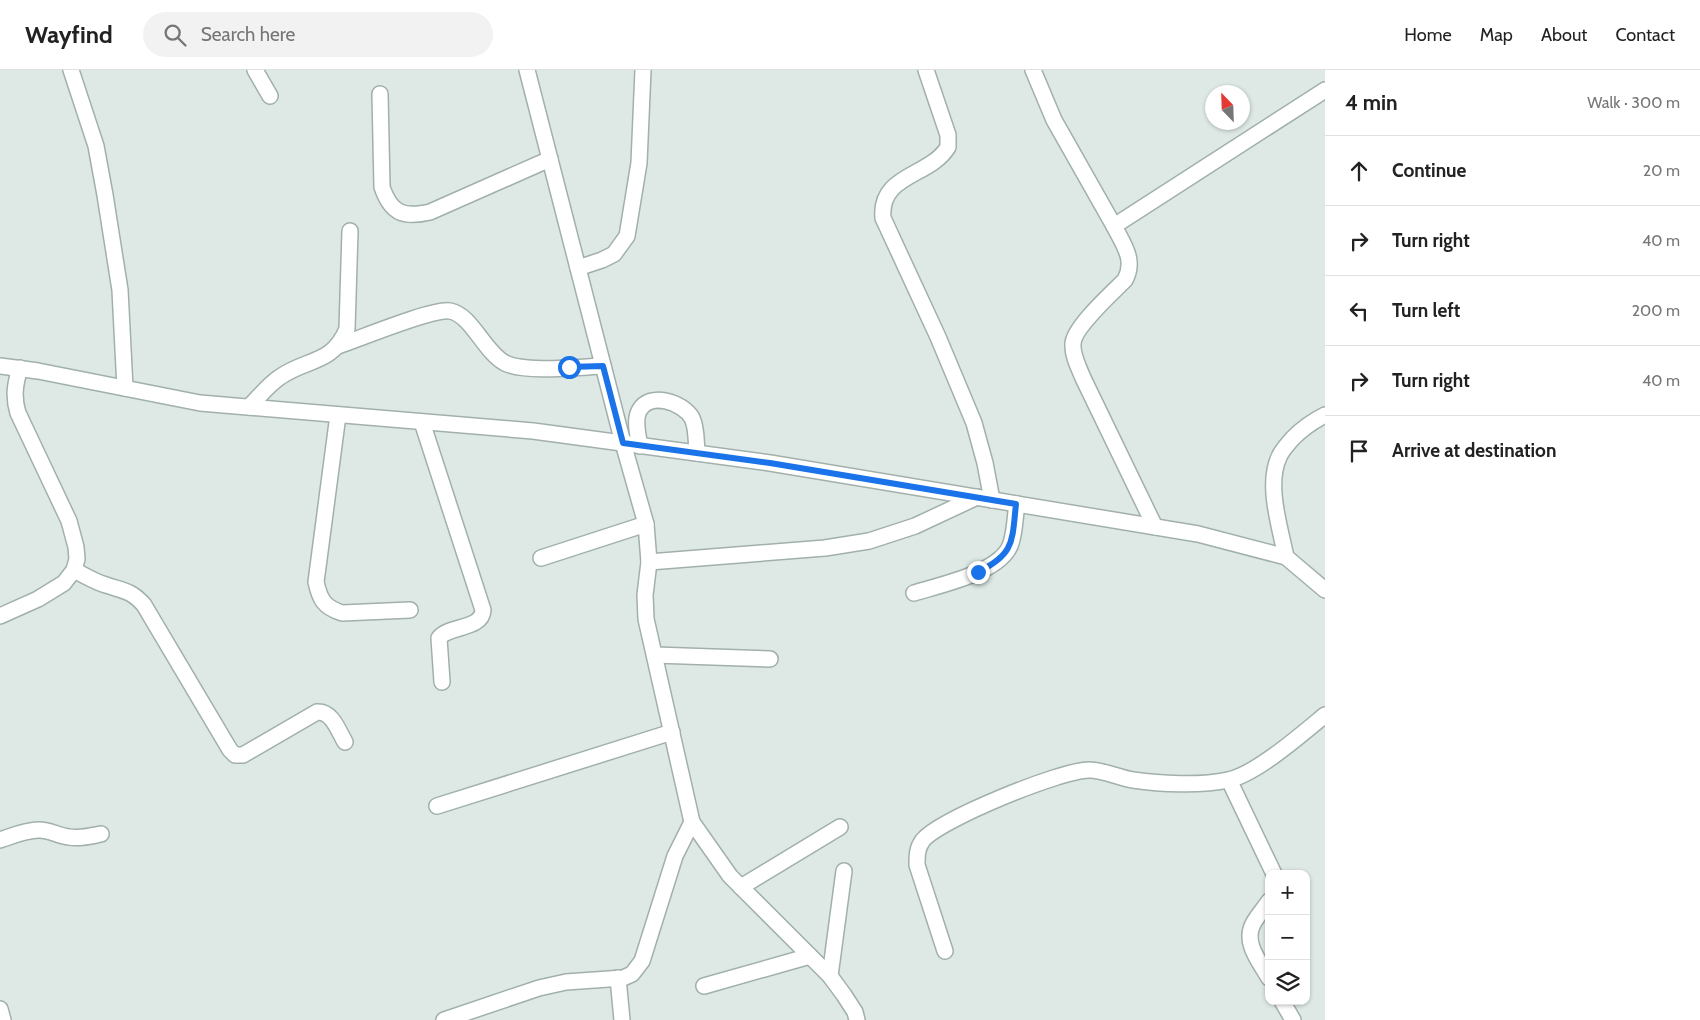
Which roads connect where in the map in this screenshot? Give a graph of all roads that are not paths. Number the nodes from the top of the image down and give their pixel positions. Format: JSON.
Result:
{"nodes":[{"id":1,"x":71,"y":70,"type":"edge"},
{"id":2,"x":255,"y":70,"type":"edge"},
{"id":3,"x":527,"y":70,"type":"edge"},
{"id":4,"x":643,"y":70,"type":"edge"},
{"id":5,"x":926,"y":70,"type":"edge"},
{"id":6,"x":1032,"y":70,"type":"edge"},
{"id":7,"x":380,"y":94,"type":"dead end"},
{"id":8,"x":270,"y":96,"type":"dead end"},
{"id":9,"x":1323,"y":96,"type":"edge"},
{"id":10,"x":550,"y":159,"type":"junction"},
{"id":11,"x":1114,"y":226,"type":"junction"},
{"id":12,"x":350,"y":231,"type":"dead end"},
{"id":13,"x":578,"y":268,"type":"junction"},
{"id":14,"x":338,"y":346,"type":"junction"},
{"id":15,"x":0,"y":366,"type":"edge"},
{"id":16,"x":603,"y":366,"type":"junction"},
{"id":17,"x":20,"y":368,"type":"junction"},
{"id":18,"x":125,"y":388,"type":"junction"},
{"id":19,"x":14,"y":393,"type":"junction"},
{"id":20,"x":0,"y":400,"type":"edge"},
{"id":21,"x":249,"y":407,"type":"junction"},
{"id":22,"x":338,"y":415,"type":"junction"},
{"id":23,"x":1325,"y":415,"type":"edge"},
{"id":24,"x":422,"y":422,"type":"junction"},
{"id":25,"x":623,"y":443,"type":"junction"},
{"id":26,"x":640,"y":446,"type":"junction"},
{"id":27,"x":697,"y":453,"type":"junction"},
{"id":28,"x":984,"y":499,"type":"junction"},
{"id":29,"x":1016,"y":504,"type":"junction"},
{"id":30,"x":646,"y":524,"type":"junction"},
{"id":31,"x":1155,"y":527,"type":"junction"},
{"id":32,"x":1286,"y":557,"type":"junction"},
{"id":33,"x":540,"y":558,"type":"dead end"},
{"id":34,"x":649,"y":562,"type":"junction"},
{"id":35,"x":74,"y":570,"type":"junction"},
{"id":36,"x":1325,"y":590,"type":"edge"},
{"id":37,"x":914,"y":593,"type":"dead end"},
{"id":38,"x":410,"y":610,"type":"dead end"},
{"id":39,"x":0,"y":616,"type":"edge"},
{"id":40,"x":655,"y":655,"type":"junction"},
{"id":41,"x":770,"y":659,"type":"dead end"},
{"id":42,"x":442,"y":682,"type":"dead end"},
{"id":43,"x":1325,"y":715,"type":"edge"},
{"id":44,"x":672,"y":732,"type":"junction"},
{"id":45,"x":345,"y":742,"type":"dead end"},
{"id":46,"x":1229,"y":780,"type":"junction"},
{"id":47,"x":437,"y":806,"type":"dead end"},
{"id":48,"x":692,"y":822,"type":"junction"},
{"id":49,"x":840,"y":827,"type":"dead end"},
{"id":50,"x":101,"y":834,"type":"dead end"},
{"id":51,"x":0,"y":840,"type":"edge"},
{"id":52,"x":1272,"y":870,"type":"edge"},
{"id":53,"x":844,"y":871,"type":"dead end"},
{"id":54,"x":741,"y":887,"type":"junction"},
{"id":55,"x":1265,"y":907,"type":"edge"},
{"id":56,"x":945,"y":951,"type":"dead end"},
{"id":57,"x":810,"y":956,"type":"junction"},
{"id":58,"x":1265,"y":971,"type":"edge"},
{"id":59,"x":830,"y":976,"type":"junction"},
{"id":60,"x":618,"y":978,"type":"junction"},
{"id":61,"x":704,"y":986,"type":"dead end"},
{"id":62,"x":1284,"y":1005,"type":"edge"},
{"id":63,"x":0,"y":1010,"type":"edge"},
{"id":64,"x":473,"y":1016,"type":"edge"},
{"id":65,"x":3,"y":1020,"type":"edge"},
{"id":66,"x":444,"y":1020,"type":"edge"},
{"id":67,"x":622,"y":1020,"type":"edge"},
{"id":68,"x":857,"y":1020,"type":"edge"},
{"id":69,"x":1293,"y":1020,"type":"edge"}],
"edges":[{"from":1,"to":18,"type":"street"},
{"from":2,"to":8,"type":"street"},
{"from":3,"to":10,"type":"street"},
{"from":4,"to":13,"type":"street"},
{"from":5,"to":28,"type":"street"},
{"from":6,"to":11,"type":"street"},
{"from":7,"to":10,"type":"street"},
{"from":9,"to":11,"type":"street"},
{"from":10,"to":13,"type":"street"},
{"from":11,"to":31,"type":"street"},
{"from":12,"to":14,"type":"street"},
{"from":13,"to":16,"type":"street"},
{"from":14,"to":16,"type":"street"},
{"from":14,"to":21,"type":"street"},
{"from":15,"to":17,"type":"street"},
{"from":16,"to":25,"type":"street"},
{"from":17,"to":18,"type":"street"},
{"from":17,"to":19,"type":"street"},
{"from":18,"to":21,"type":"street"},
{"from":19,"to":20,"type":"street"},
{"from":19,"to":35,"type":"street"},
{"from":21,"to":22,"type":"street"},
{"from":22,"to":24,"type":"street"},
{"from":22,"to":38,"type":"street"},
{"from":23,"to":32,"type":"street"},
{"from":24,"to":25,"type":"street"},
{"from":24,"to":42,"type":"street"},
{"from":25,"to":26,"type":"street"},
{"from":25,"to":30,"type":"street"},
{"from":26,"to":27,"type":"street"},
{"from":26,"to":27,"type":"street"},
{"from":27,"to":28,"type":"street"},
{"from":28,"to":29,"type":"street"},
{"from":28,"to":34,"type":"street"},
{"from":29,"to":31,"type":"street"},
{"from":29,"to":37,"type":"street"},
{"from":30,"to":33,"type":"street"},
{"from":30,"to":34,"type":"street"},
{"from":31,"to":32,"type":"street"},
{"from":32,"to":36,"type":"street"},
{"from":34,"to":40,"type":"street"},
{"from":35,"to":39,"type":"street"},
{"from":35,"to":45,"type":"street"},
{"from":40,"to":41,"type":"street"},
{"from":40,"to":44,"type":"street"},
{"from":43,"to":46,"type":"street"},
{"from":44,"to":47,"type":"street"},
{"from":44,"to":48,"type":"street"},
{"from":46,"to":52,"type":"street"},
{"from":46,"to":56,"type":"street"},
{"from":48,"to":54,"type":"street"},
{"from":48,"to":60,"type":"street"},
{"from":49,"to":54,"type":"street"},
{"from":50,"to":51,"type":"street"},
{"from":53,"to":59,"type":"street"},
{"from":54,"to":57,"type":"street"},
{"from":55,"to":58,"type":"street"},
{"from":57,"to":59,"type":"street"},
{"from":57,"to":61,"type":"street"},
{"from":59,"to":68,"type":"street"},
{"from":60,"to":64,"type":"street"},
{"from":60,"to":67,"type":"street"},
{"from":62,"to":69,"type":"street"},
{"from":63,"to":65,"type":"street"},
{"from":64,"to":66,"type":"street"}]}
